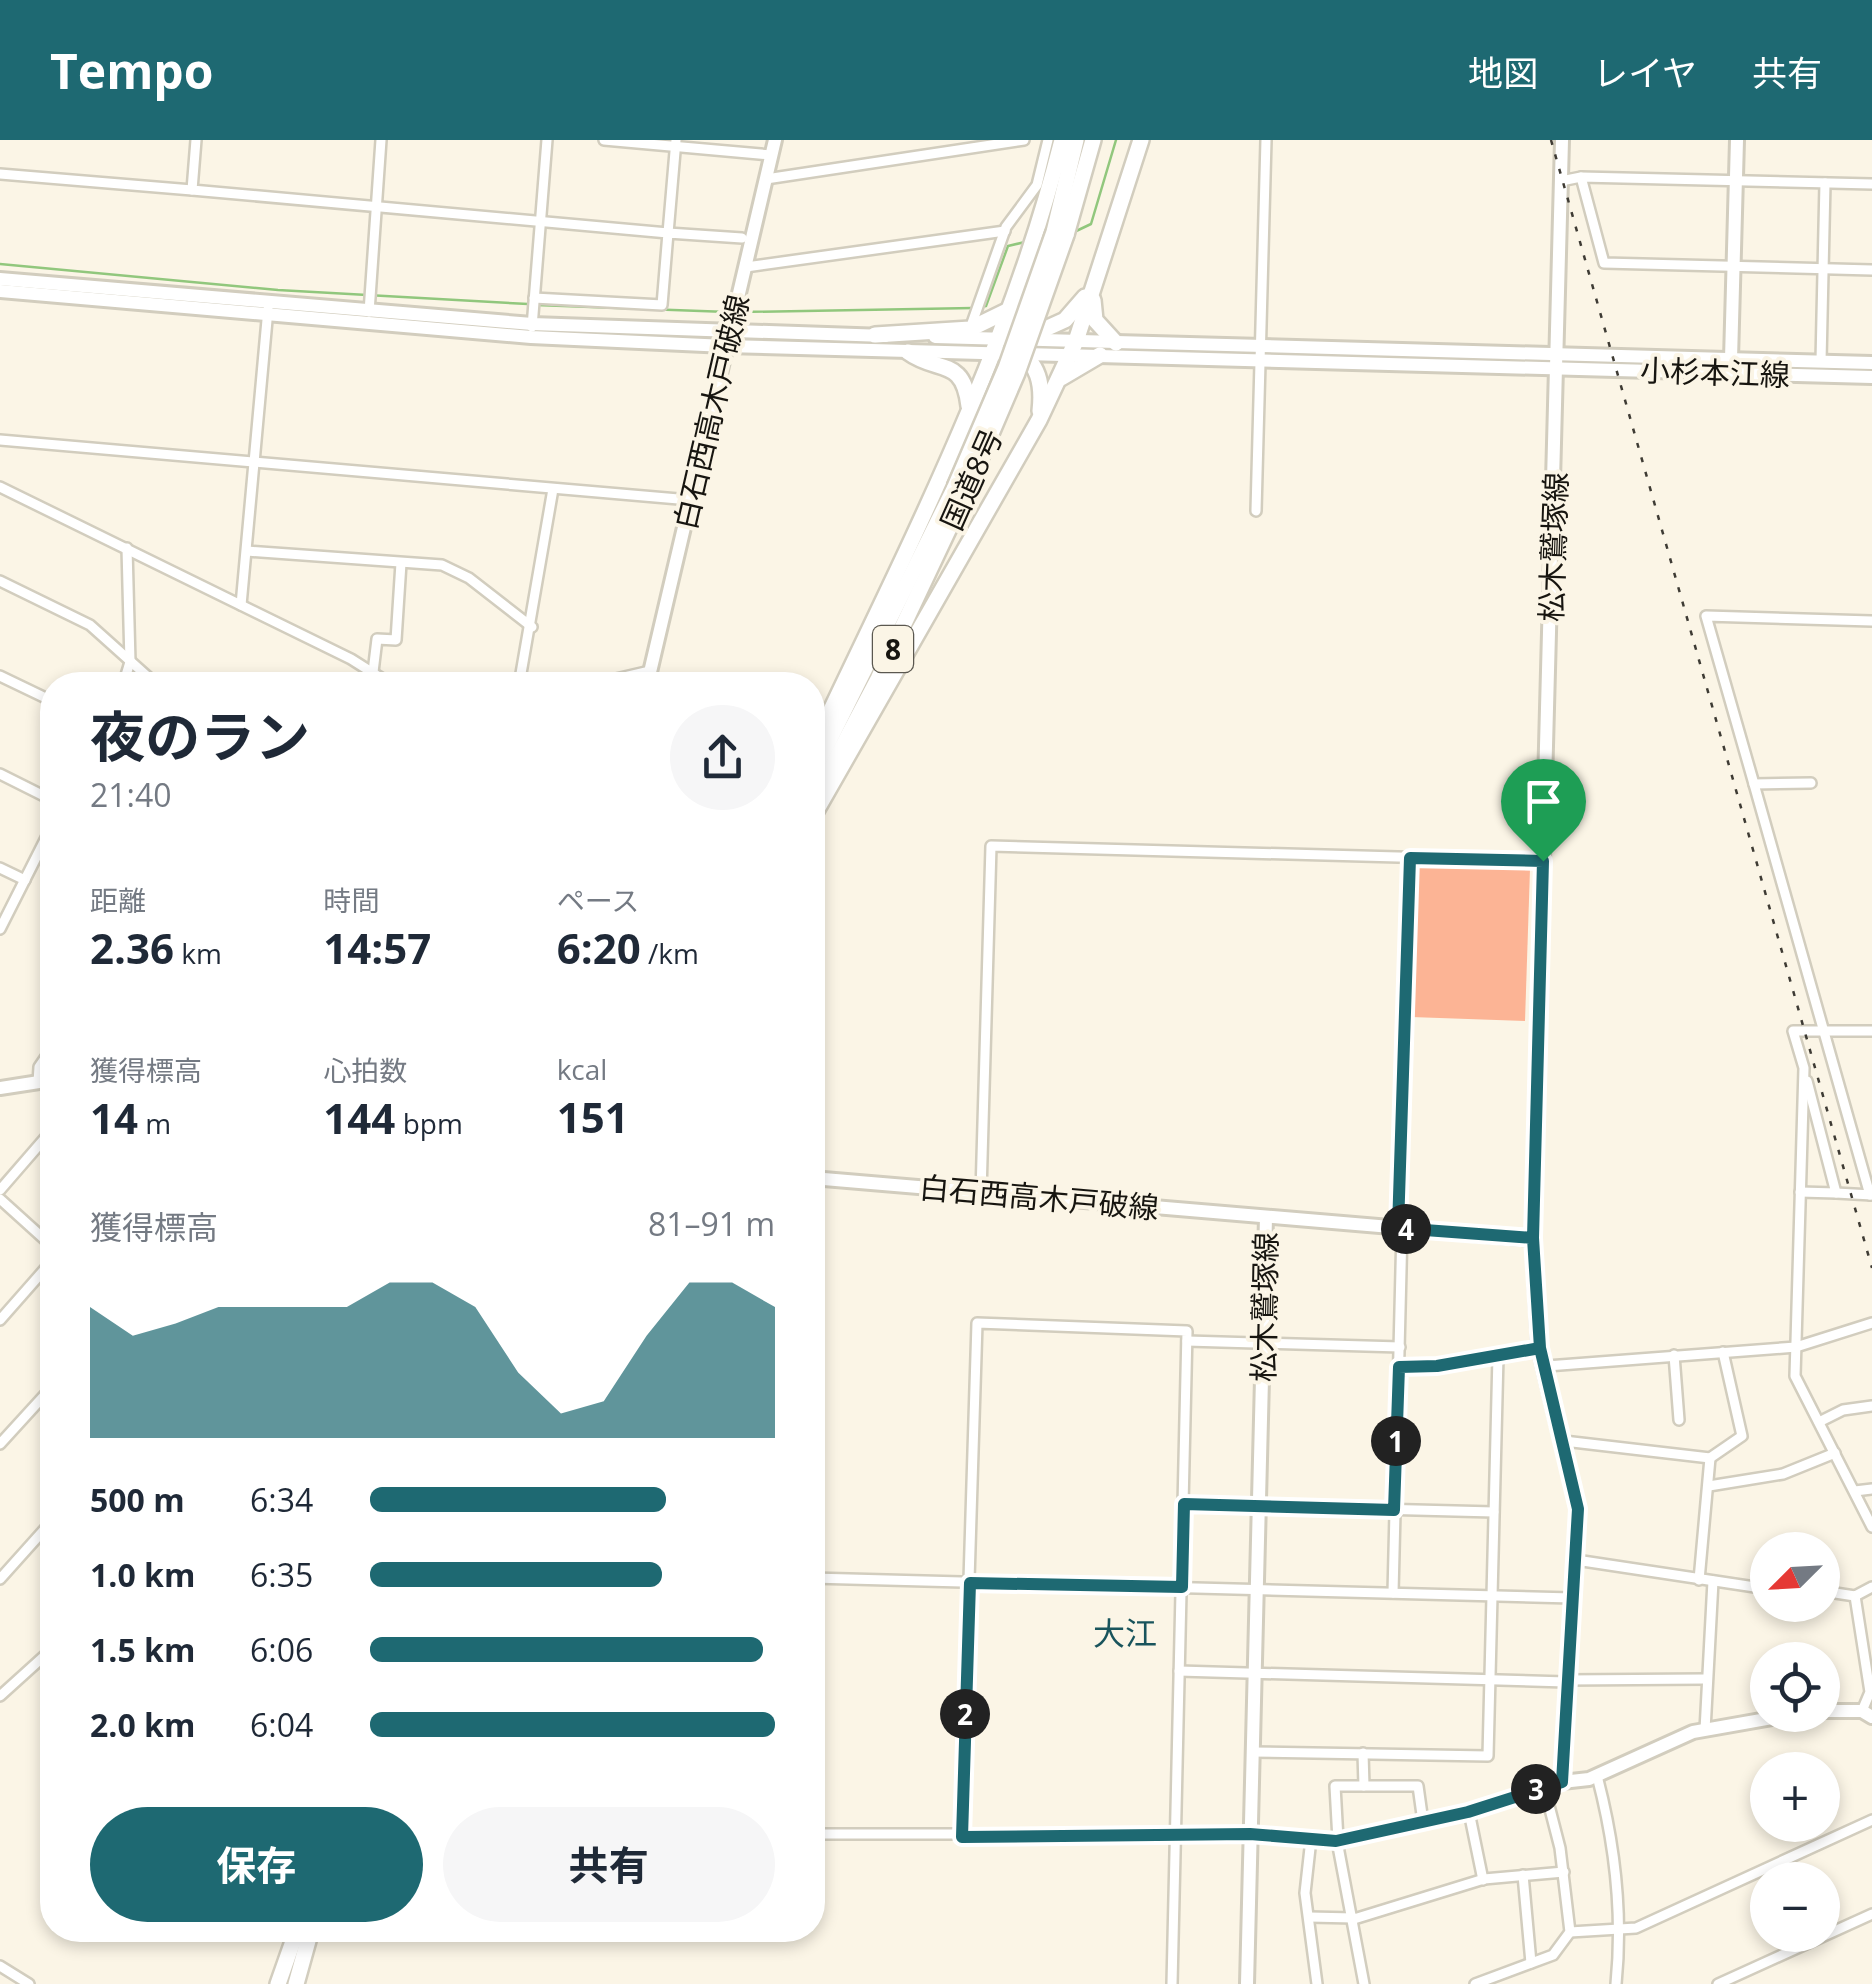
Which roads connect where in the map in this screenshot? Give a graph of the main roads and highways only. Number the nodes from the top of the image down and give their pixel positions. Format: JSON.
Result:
{"nodes":[{"id":1,"x":775,"y":140,"type":"edge"},
{"id":2,"x":1050,"y":140,"type":"edge"},
{"id":3,"x":1076,"y":140,"type":"edge"},
{"id":4,"x":1093,"y":140,"type":"edge"},
{"id":5,"x":1141,"y":140,"type":"edge"},
{"id":6,"x":1562,"y":140,"type":"edge"},
{"id":7,"x":1737,"y":140,"type":"edge"},
{"id":8,"x":1060,"y":233,"type":"junction"},
{"id":9,"x":0,"y":279,"type":"edge"},
{"id":10,"x":1095,"y":281,"type":"junction"},
{"id":11,"x":0,"y":291,"type":"edge"},
{"id":12,"x":268,"y":309,"type":"junction"},
{"id":13,"x":1009,"y":310,"type":"junction"},
{"id":14,"x":531,"y":330,"type":"junction"},
{"id":15,"x":729,"y":331,"type":"junction"},
{"id":16,"x":875,"y":335,"type":"junction"},
{"id":17,"x":1116,"y":342,"type":"junction"},
{"id":18,"x":726,"y":346,"type":"junction"},
{"id":19,"x":995,"y":346,"type":"junction"},
{"id":20,"x":1022,"y":348,"type":"junction"},
{"id":21,"x":1073,"y":349,"type":"junction"},
{"id":22,"x":908,"y":352,"type":"junction"},
{"id":23,"x":1259,"y":353,"type":"junction"},
{"id":24,"x":1100,"y":356,"type":"junction"},
{"id":25,"x":1732,"y":359,"type":"junction"},
{"id":26,"x":1559,"y":361,"type":"junction"},
{"id":27,"x":1872,"y":362,"type":"edge"},
{"id":28,"x":1872,"y":376,"type":"edge"},
{"id":29,"x":1056,"y":382,"type":"junction"},
{"id":30,"x":969,"y":406,"type":"junction"},
{"id":31,"x":1039,"y":420,"type":"junction"},
{"id":32,"x":960,"y":489,"type":"junction"},
{"id":33,"x":649,"y":672,"type":"edge"},
{"id":34,"x":825,"y":724,"type":"edge"},
{"id":35,"x":825,"y":750,"type":"edge"},
{"id":36,"x":825,"y":779,"type":"edge"},
{"id":37,"x":825,"y":795,"type":"edge"},
{"id":38,"x":40,"y":1082,"type":"edge"},
{"id":39,"x":0,"y":1088,"type":"edge"},
{"id":40,"x":825,"y":1179,"type":"edge"},
{"id":41,"x":1266,"y":1217,"type":"junction"},
{"id":42,"x":1533,"y":1238,"type":"junction"},
{"id":43,"x":1840,"y":1712,"type":"edge"},
{"id":44,"x":1867,"y":1714,"type":"edge"},
{"id":45,"x":1750,"y":1722,"type":"edge"},
{"id":46,"x":294,"y":1942,"type":"edge"},
{"id":47,"x":308,"y":1942,"type":"edge"},
{"id":48,"x":278,"y":1984,"type":"edge"},
{"id":49,"x":296,"y":1984,"type":"edge"},
{"id":50,"x":1247,"y":1984,"type":"edge"}],
"edges":[{"from":1,"to":15,"type":"main road","name":"白石西高木戸破線"},
{"from":2,"to":13,"type":"highway"},
{"from":3,"to":8,"type":"highway","name":"国道8号","number":"8"},
{"from":4,"to":8,"type":"highway","name":"国道8号","number":"8"},
{"from":5,"to":10,"type":"highway"},
{"from":6,"to":26,"type":"main road","name":"松木鷲塚線"},
{"from":7,"to":25,"type":"main road"},
{"from":8,"to":32,"type":"highway","name":"国道8号","number":"8","bridge":true},
{"from":9,"to":12,"type":"main road"},
{"from":10,"to":17,"type":"highway"},
{"from":10,"to":20,"type":"highway"},
{"from":10,"to":21,"type":"highway"},
{"from":11,"to":12,"type":"main road"},
{"from":12,"to":14,"type":"main road"},
{"from":13,"to":16,"type":"highway"},
{"from":13,"to":19,"type":"highway"},
{"from":14,"to":15,"type":"main road"},
{"from":14,"to":18,"type":"main road"},
{"from":15,"to":16,"type":"main road"},
{"from":15,"to":18,"type":"main road","name":"白石西高木戸破線"},
{"from":16,"to":19,"type":"main road"},
{"from":17,"to":21,"type":"main road"},
{"from":17,"to":23,"type":"main road"},
{"from":18,"to":22,"type":"main road"},
{"from":18,"to":33,"type":"main road","name":"白石西高木戸破線"},
{"from":19,"to":20,"type":"highway"},
{"from":19,"to":22,"type":"main road"},
{"from":19,"to":30,"type":"highway"},
{"from":20,"to":21,"type":"main road"},
{"from":20,"to":31,"type":"highway"},
{"from":21,"to":24,"type":"main road"},
{"from":21,"to":29,"type":"highway"},
{"from":22,"to":30,"type":"highway"},
{"from":23,"to":24,"type":"main road"},
{"from":23,"to":26,"type":"main road"},
{"from":24,"to":29,"type":"highway"},
{"from":25,"to":26,"type":"main road","name":"小杉本江線"},
{"from":25,"to":27,"type":"main road","name":"小杉本江線"},
{"from":26,"to":28,"type":"main road","name":"小杉本江線"},
{"from":26,"to":42,"type":"main road","name":"松木鷲塚線"},
{"from":29,"to":31,"type":"highway"},
{"from":30,"to":34,"type":"highway"},
{"from":31,"to":37,"type":"highway"},
{"from":32,"to":35,"type":"highway","name":"国道8号","number":"8"},
{"from":32,"to":36,"type":"highway","name":"国道8号","number":"8"},
{"from":38,"to":39,"type":"main road"},
{"from":40,"to":41,"type":"main road","name":"白石西高木戸破線"},
{"from":41,"to":42,"type":"main road","name":"松木鷲塚線"},
{"from":41,"to":50,"type":"main road","name":"松木鷲塚線"},
{"from":42,"to":45,"type":"main road"},
{"from":43,"to":44,"type":"main road"},
{"from":46,"to":48,"type":"highway"},
{"from":47,"to":49,"type":"highway"}]}
